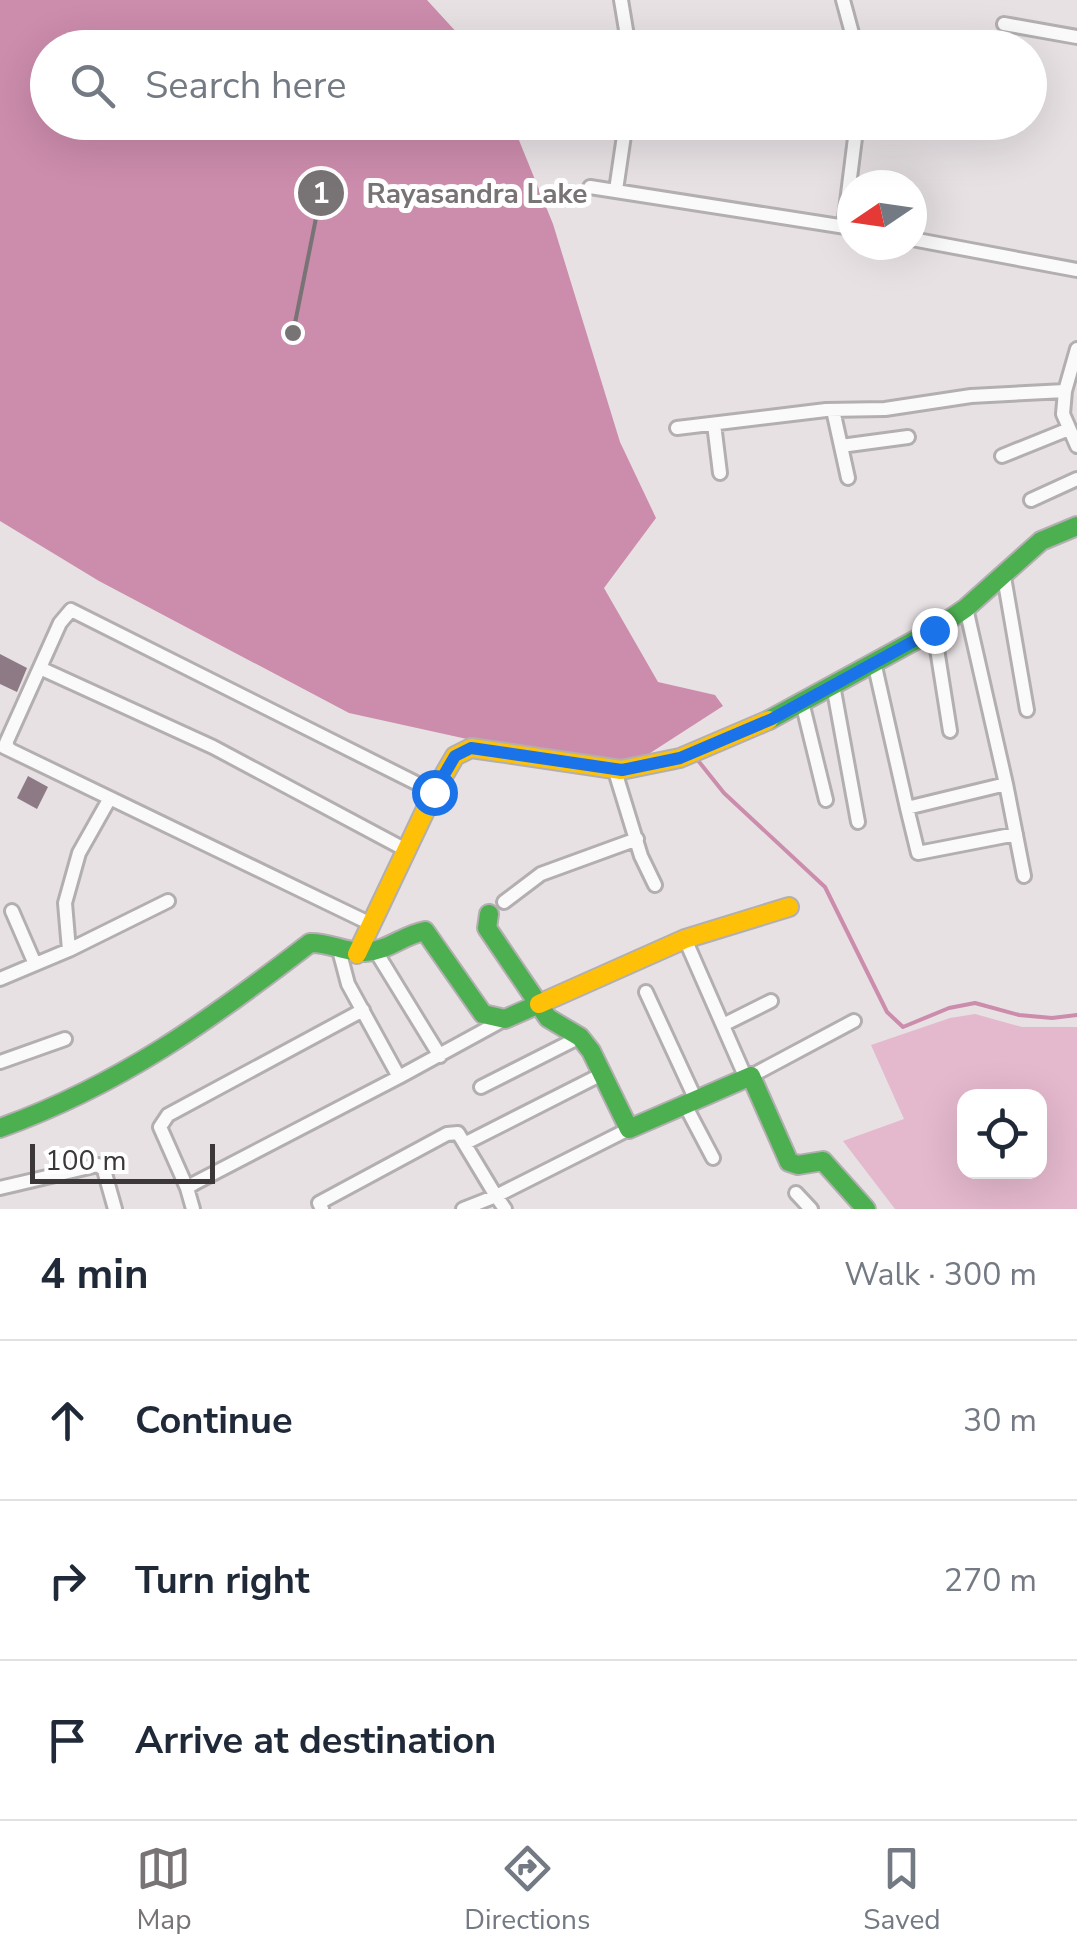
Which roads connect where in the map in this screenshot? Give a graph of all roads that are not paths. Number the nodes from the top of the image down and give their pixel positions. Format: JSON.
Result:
{"nodes":[{"id":1,"x":621,"y":0,"type":"edge"},
{"id":2,"x":843,"y":0,"type":"edge"},
{"id":3,"x":1004,"y":24,"type":"dead end"},
{"id":4,"x":626,"y":30,"type":"edge"},
{"id":5,"x":851,"y":30,"type":"edge"},
{"id":6,"x":1038,"y":30,"type":"edge"},
{"id":7,"x":1047,"y":32,"type":"edge"},
{"id":8,"x":1077,"y":37,"type":"edge"},
{"id":9,"x":623,"y":140,"type":"edge"},
{"id":10,"x":855,"y":140,"type":"edge"},
{"id":11,"x":853,"y":170,"type":"edge"},
{"id":12,"x":590,"y":187,"type":"dead end"},
{"id":13,"x":616,"y":190,"type":"junction"},
{"id":14,"x":837,"y":225,"type":"edge"},
{"id":15,"x":927,"y":242,"type":"edge"},
{"id":16,"x":1077,"y":270,"type":"edge"},
{"id":17,"x":1077,"y":348,"type":"edge"},
{"id":18,"x":1065,"y":390,"type":"junction"},
{"id":19,"x":833,"y":410,"type":"junction"},
{"id":20,"x":714,"y":424,"type":"junction"},
{"id":21,"x":677,"y":428,"type":"dead end"},
{"id":22,"x":1070,"y":429,"type":"junction"},
{"id":23,"x":908,"y":436,"type":"dead end"},
{"id":24,"x":841,"y":446,"type":"junction"},
{"id":25,"x":1077,"y":446,"type":"edge"},
{"id":26,"x":1002,"y":456,"type":"dead end"},
{"id":27,"x":720,"y":474,"type":"dead end"},
{"id":28,"x":848,"y":478,"type":"dead end"},
{"id":29,"x":1077,"y":479,"type":"edge"},
{"id":30,"x":1031,"y":500,"type":"dead end"},
{"id":31,"x":1077,"y":526,"type":"edge"},
{"id":32,"x":1004,"y":576,"type":"junction"},
{"id":33,"x":966,"y":608,"type":"junction"},
{"id":34,"x":934,"y":630,"type":"junction"},
{"id":35,"x":874,"y":662,"type":"junction"},
{"id":36,"x":40,"y":668,"type":"junction"},
{"id":37,"x":833,"y":685,"type":"junction"},
{"id":38,"x":802,"y":702,"type":"junction"},
{"id":39,"x":1027,"y":710,"type":"dead end"},
{"id":40,"x":950,"y":731,"type":"dead end"},
{"id":41,"x":4,"y":747,"type":"edge"},
{"id":42,"x":614,"y":768,"type":"junction"},
{"id":43,"x":1006,"y":784,"type":"junction"},
{"id":44,"x":434,"y":792,"type":"junction"},
{"id":45,"x":110,"y":798,"type":"junction"},
{"id":46,"x":826,"y":800,"type":"dead end"},
{"id":47,"x":907,"y":808,"type":"junction"},
{"id":48,"x":858,"y":822,"type":"dead end"},
{"id":49,"x":1016,"y":834,"type":"junction"},
{"id":50,"x":637,"y":839,"type":"junction"},
{"id":51,"x":406,"y":850,"type":"junction"},
{"id":52,"x":1024,"y":876,"type":"dead end"},
{"id":53,"x":654,"y":885,"type":"dead end"},
{"id":54,"x":168,"y":901,"type":"dead end"},
{"id":55,"x":790,"y":907,"type":"dead end"},
{"id":56,"x":496,"y":908,"type":"joint"},
{"id":57,"x":12,"y":911,"type":"dead end"},
{"id":58,"x":371,"y":924,"type":"junction"},
{"id":59,"x":685,"y":939,"type":"junction"},
{"id":60,"x":69,"y":950,"type":"junction"},
{"id":61,"x":357,"y":951,"type":"junction"},
{"id":62,"x":36,"y":964,"type":"junction"},
{"id":63,"x":0,"y":979,"type":"edge"},
{"id":64,"x":646,"y":992,"type":"dead end"},
{"id":65,"x":771,"y":1001,"type":"dead end"},
{"id":66,"x":537,"y":1004,"type":"junction"},
{"id":67,"x":362,"y":1010,"type":"junction"},
{"id":68,"x":505,"y":1020,"type":"junction"},
{"id":69,"x":854,"y":1021,"type":"dead end"},
{"id":70,"x":722,"y":1025,"type":"junction"},
{"id":71,"x":580,"y":1036,"type":"junction"},
{"id":72,"x":65,"y":1039,"type":"dead end"},
{"id":73,"x":440,"y":1056,"type":"junction"},
{"id":74,"x":0,"y":1062,"type":"edge"},
{"id":75,"x":602,"y":1074,"type":"junction"},
{"id":76,"x":748,"y":1076,"type":"junction"},
{"id":77,"x":399,"y":1077,"type":"junction"},
{"id":78,"x":480,"y":1087,"type":"dead end"},
{"id":79,"x":690,"y":1100,"type":"junction"},
{"id":80,"x":0,"y":1128,"type":"edge"},
{"id":81,"x":629,"y":1129,"type":"junction"},
{"id":82,"x":466,"y":1143,"type":"junction"},
{"id":83,"x":713,"y":1158,"type":"dead end"},
{"id":84,"x":0,"y":1188,"type":"edge"},
{"id":85,"x":187,"y":1188,"type":"junction"},
{"id":86,"x":796,"y":1193,"type":"dead end"},
{"id":87,"x":496,"y":1196,"type":"junction"},
{"id":88,"x":114,"y":1209,"type":"edge"},
{"id":89,"x":193,"y":1209,"type":"edge"},
{"id":90,"x":322,"y":1209,"type":"edge"},
{"id":91,"x":463,"y":1209,"type":"edge"},
{"id":92,"x":505,"y":1209,"type":"edge"},
{"id":93,"x":811,"y":1209,"type":"edge"},
{"id":94,"x":866,"y":1209,"type":"edge"}],
"edges":[{"from":1,"to":4,"type":"street"},
{"from":2,"to":5,"type":"street"},
{"from":3,"to":6,"type":"street"},
{"from":7,"to":8,"type":"street"},
{"from":9,"to":13,"type":"street"},
{"from":10,"to":11,"type":"street"},
{"from":12,"to":13,"type":"street"},
{"from":13,"to":14,"type":"street"},
{"from":15,"to":16,"type":"street"},
{"from":17,"to":18,"type":"street"},
{"from":18,"to":19,"type":"street"},
{"from":18,"to":22,"type":"street"},
{"from":19,"to":20,"type":"street"},
{"from":19,"to":24,"type":"street"},
{"from":20,"to":21,"type":"street"},
{"from":20,"to":27,"type":"street"},
{"from":22,"to":25,"type":"street"},
{"from":22,"to":26,"type":"street"},
{"from":23,"to":24,"type":"street"},
{"from":24,"to":28,"type":"street"},
{"from":29,"to":30,"type":"street"},
{"from":31,"to":32,"type":"street"},
{"from":32,"to":33,"type":"street"},
{"from":32,"to":39,"type":"street"},
{"from":33,"to":34,"type":"street"},
{"from":33,"to":43,"type":"street"},
{"from":34,"to":35,"type":"street"},
{"from":34,"to":40,"type":"street"},
{"from":35,"to":37,"type":"street"},
{"from":35,"to":47,"type":"street"},
{"from":36,"to":41,"type":"street"},
{"from":36,"to":44,"type":"street"},
{"from":36,"to":51,"type":"street"},
{"from":37,"to":38,"type":"street"},
{"from":37,"to":48,"type":"street"},
{"from":38,"to":42,"type":"street"},
{"from":38,"to":46,"type":"street"},
{"from":41,"to":45,"type":"street"},
{"from":42,"to":44,"type":"street"},
{"from":42,"to":50,"type":"street"},
{"from":43,"to":47,"type":"street"},
{"from":43,"to":49,"type":"street"},
{"from":44,"to":51,"type":"street"},
{"from":45,"to":58,"type":"street"},
{"from":45,"to":60,"type":"street"},
{"from":47,"to":49,"type":"street"},
{"from":49,"to":52,"type":"street"},
{"from":50,"to":53,"type":"street"},
{"from":50,"to":56,"type":"street"},
{"from":51,"to":58,"type":"street"},
{"from":54,"to":60,"type":"street"},
{"from":55,"to":59,"type":"street"},
{"from":56,"to":66,"type":"street"},
{"from":57,"to":62,"type":"street"},
{"from":58,"to":61,"type":"street"},
{"from":59,"to":66,"type":"street"},
{"from":59,"to":70,"type":"street"},
{"from":60,"to":62,"type":"street"},
{"from":61,"to":67,"type":"street"},
{"from":61,"to":68,"type":"street"},
{"from":61,"to":73,"type":"street"},
{"from":61,"to":80,"type":"street"},
{"from":62,"to":63,"type":"street"},
{"from":64,"to":79,"type":"street"},
{"from":65,"to":70,"type":"street"},
{"from":66,"to":68,"type":"street"},
{"from":66,"to":71,"type":"street"},
{"from":67,"to":77,"type":"street"},
{"from":67,"to":85,"type":"street"},
{"from":68,"to":73,"type":"street"},
{"from":69,"to":76,"type":"street"},
{"from":70,"to":76,"type":"street"},
{"from":71,"to":75,"type":"street"},
{"from":71,"to":78,"type":"street"},
{"from":72,"to":74,"type":"street"},
{"from":73,"to":77,"type":"street"},
{"from":75,"to":81,"type":"street"},
{"from":75,"to":82,"type":"street"},
{"from":76,"to":79,"type":"street"},
{"from":76,"to":94,"type":"street"},
{"from":77,"to":85,"type":"street"},
{"from":79,"to":81,"type":"street"},
{"from":79,"to":83,"type":"street"},
{"from":81,"to":87,"type":"street"},
{"from":82,"to":87,"type":"street"},
{"from":82,"to":90,"type":"street"},
{"from":84,"to":88,"type":"street"},
{"from":85,"to":89,"type":"street"},
{"from":86,"to":93,"type":"street"},
{"from":87,"to":91,"type":"street"},
{"from":87,"to":92,"type":"street"}]}
